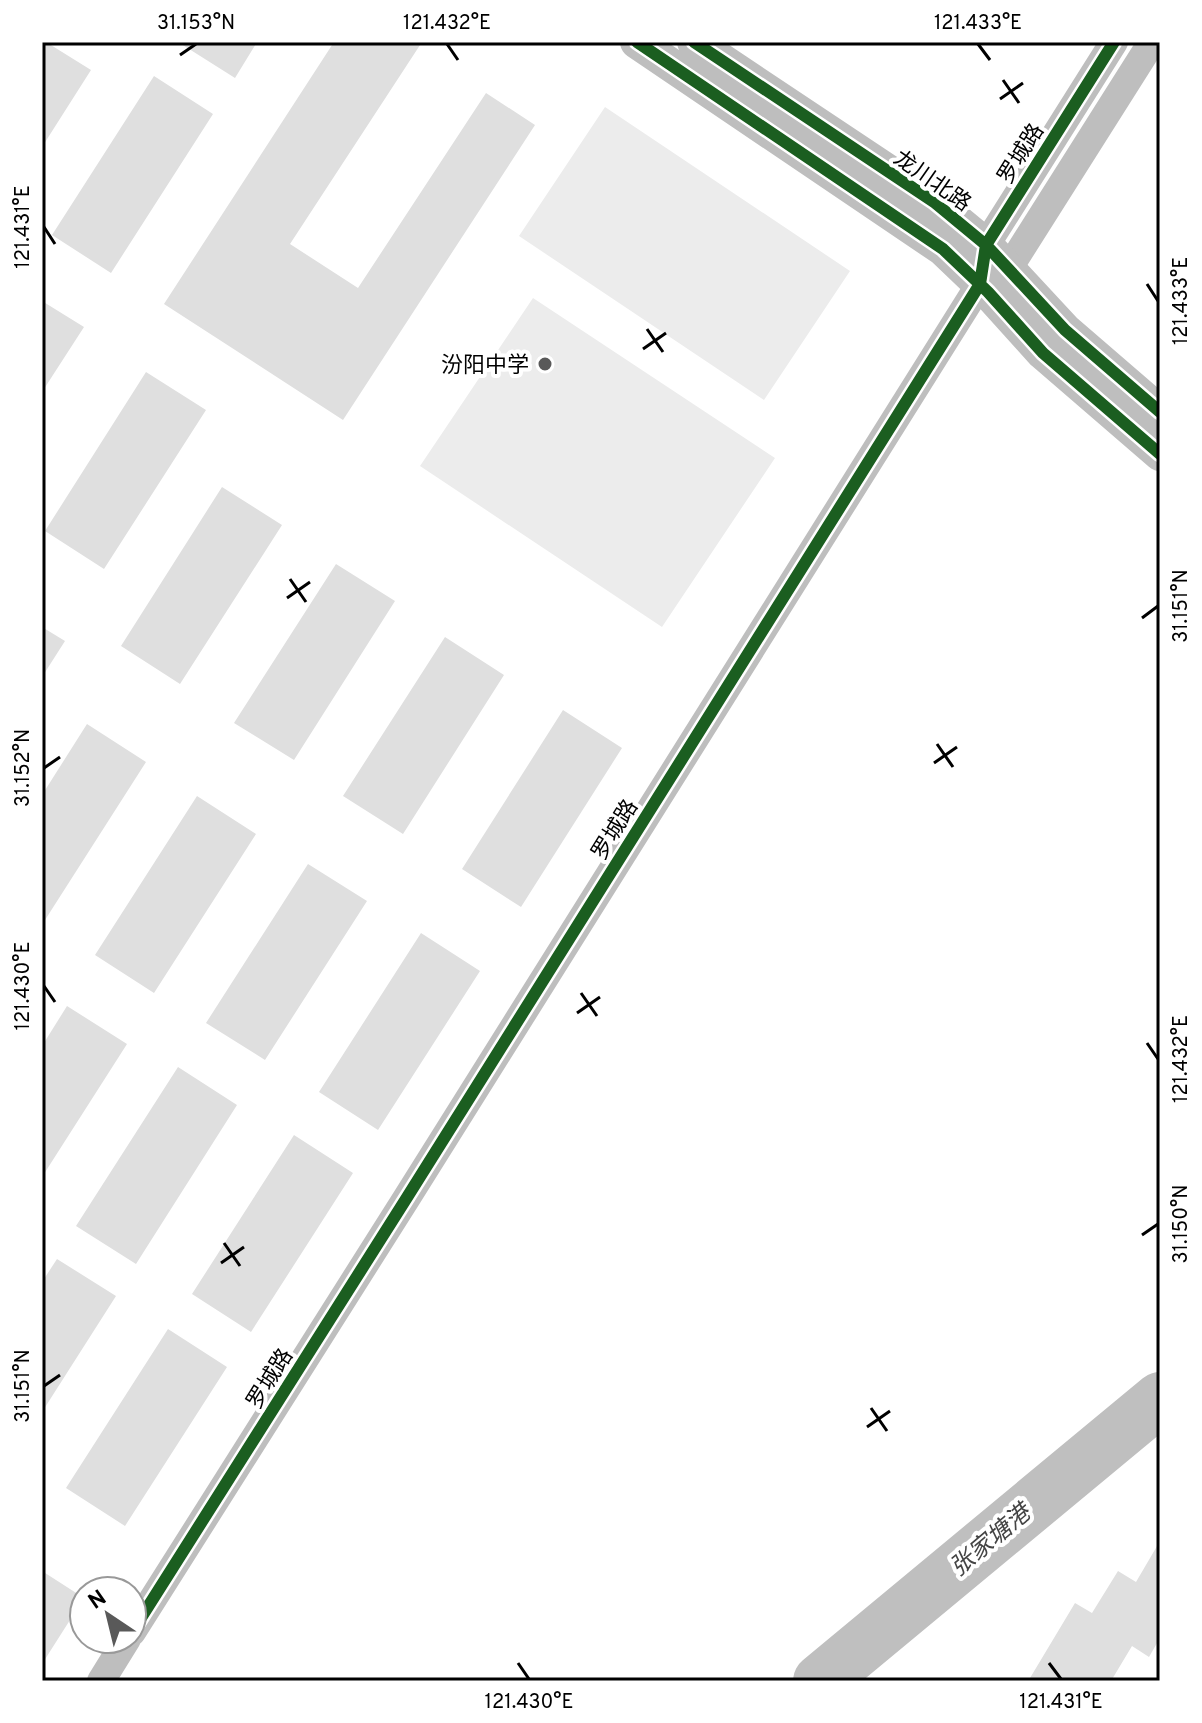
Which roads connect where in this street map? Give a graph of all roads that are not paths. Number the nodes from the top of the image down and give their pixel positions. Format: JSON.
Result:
{"nodes":[{"id":1,"x":637,"y":42,"type":"edge"},
{"id":2,"x":694,"y":42,"type":"edge"},
{"id":3,"x":1114,"y":42,"type":"edge"},
{"id":4,"x":1152,"y":42,"type":"edge"},
{"id":5,"x":991,"y":266,"type":"junction"},
{"id":6,"x":1160,"y":412,"type":"edge"},
{"id":7,"x":1160,"y":454,"type":"edge"},
{"id":8,"x":148,"y":1607,"type":"edge"},
{"id":9,"x":117,"y":1655,"type":"edge"},
{"id":10,"x":101,"y":1681,"type":"edge"}],
"edges":[{"from":1,"to":5,"type":"street","name":"龙川北路"},
{"from":2,"to":5,"type":"street","name":"龙川北路"},
{"from":3,"to":5,"type":"street","name":"罗城路"},
{"from":4,"to":5,"type":"street","name":"罗城路"},
{"from":5,"to":6,"type":"street","name":"龙川北路"},
{"from":5,"to":7,"type":"street","name":"龙川北路"},
{"from":5,"to":8,"type":"street","name":"罗城路"},
{"from":9,"to":10,"type":"street"}]}
